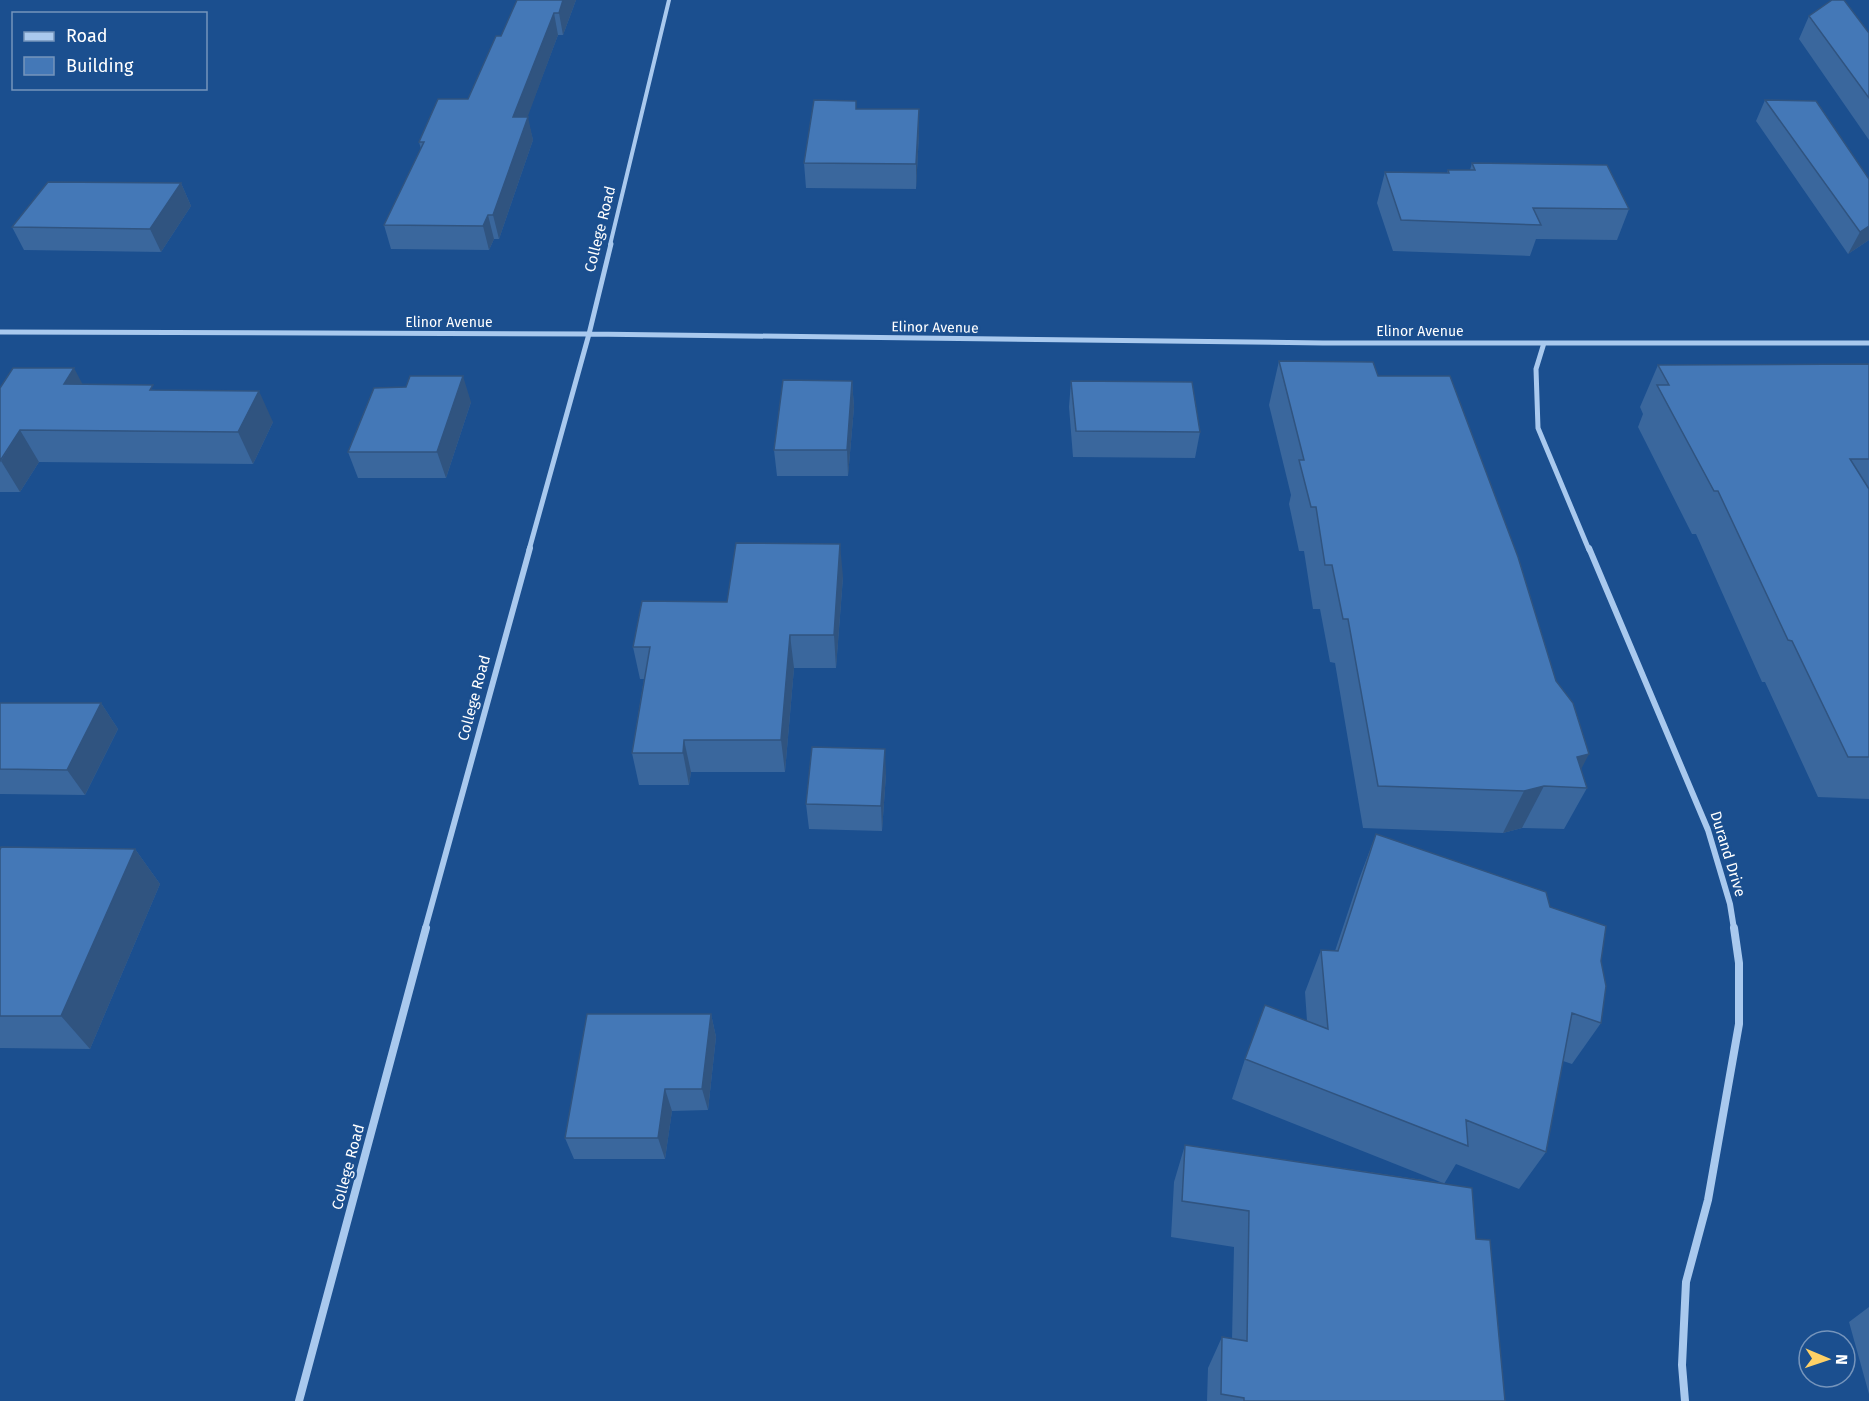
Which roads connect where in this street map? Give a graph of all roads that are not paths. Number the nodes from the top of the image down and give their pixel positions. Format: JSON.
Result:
{"nodes":[{"id":1,"x":669,"y":0,"type":"edge"},
{"id":2,"x":0,"y":332,"type":"edge"},
{"id":3,"x":589,"y":334,"type":"junction"},
{"id":4,"x":1544,"y":343,"type":"junction"},
{"id":5,"x":1869,"y":343,"type":"edge"},
{"id":6,"x":299,"y":1401,"type":"edge"},
{"id":7,"x":1685,"y":1401,"type":"edge"}],
"edges":[{"from":1,"to":3,"type":"street","name":"College Road"},
{"from":2,"to":3,"type":"street","name":"Elinor Avenue"},
{"from":3,"to":4,"type":"street","name":"Elinor Avenue"},
{"from":3,"to":6,"type":"street","name":"College Road"},
{"from":4,"to":5,"type":"street","name":"Elinor Avenue"},
{"from":4,"to":7,"type":"street","name":"Durand Drive"}]}
